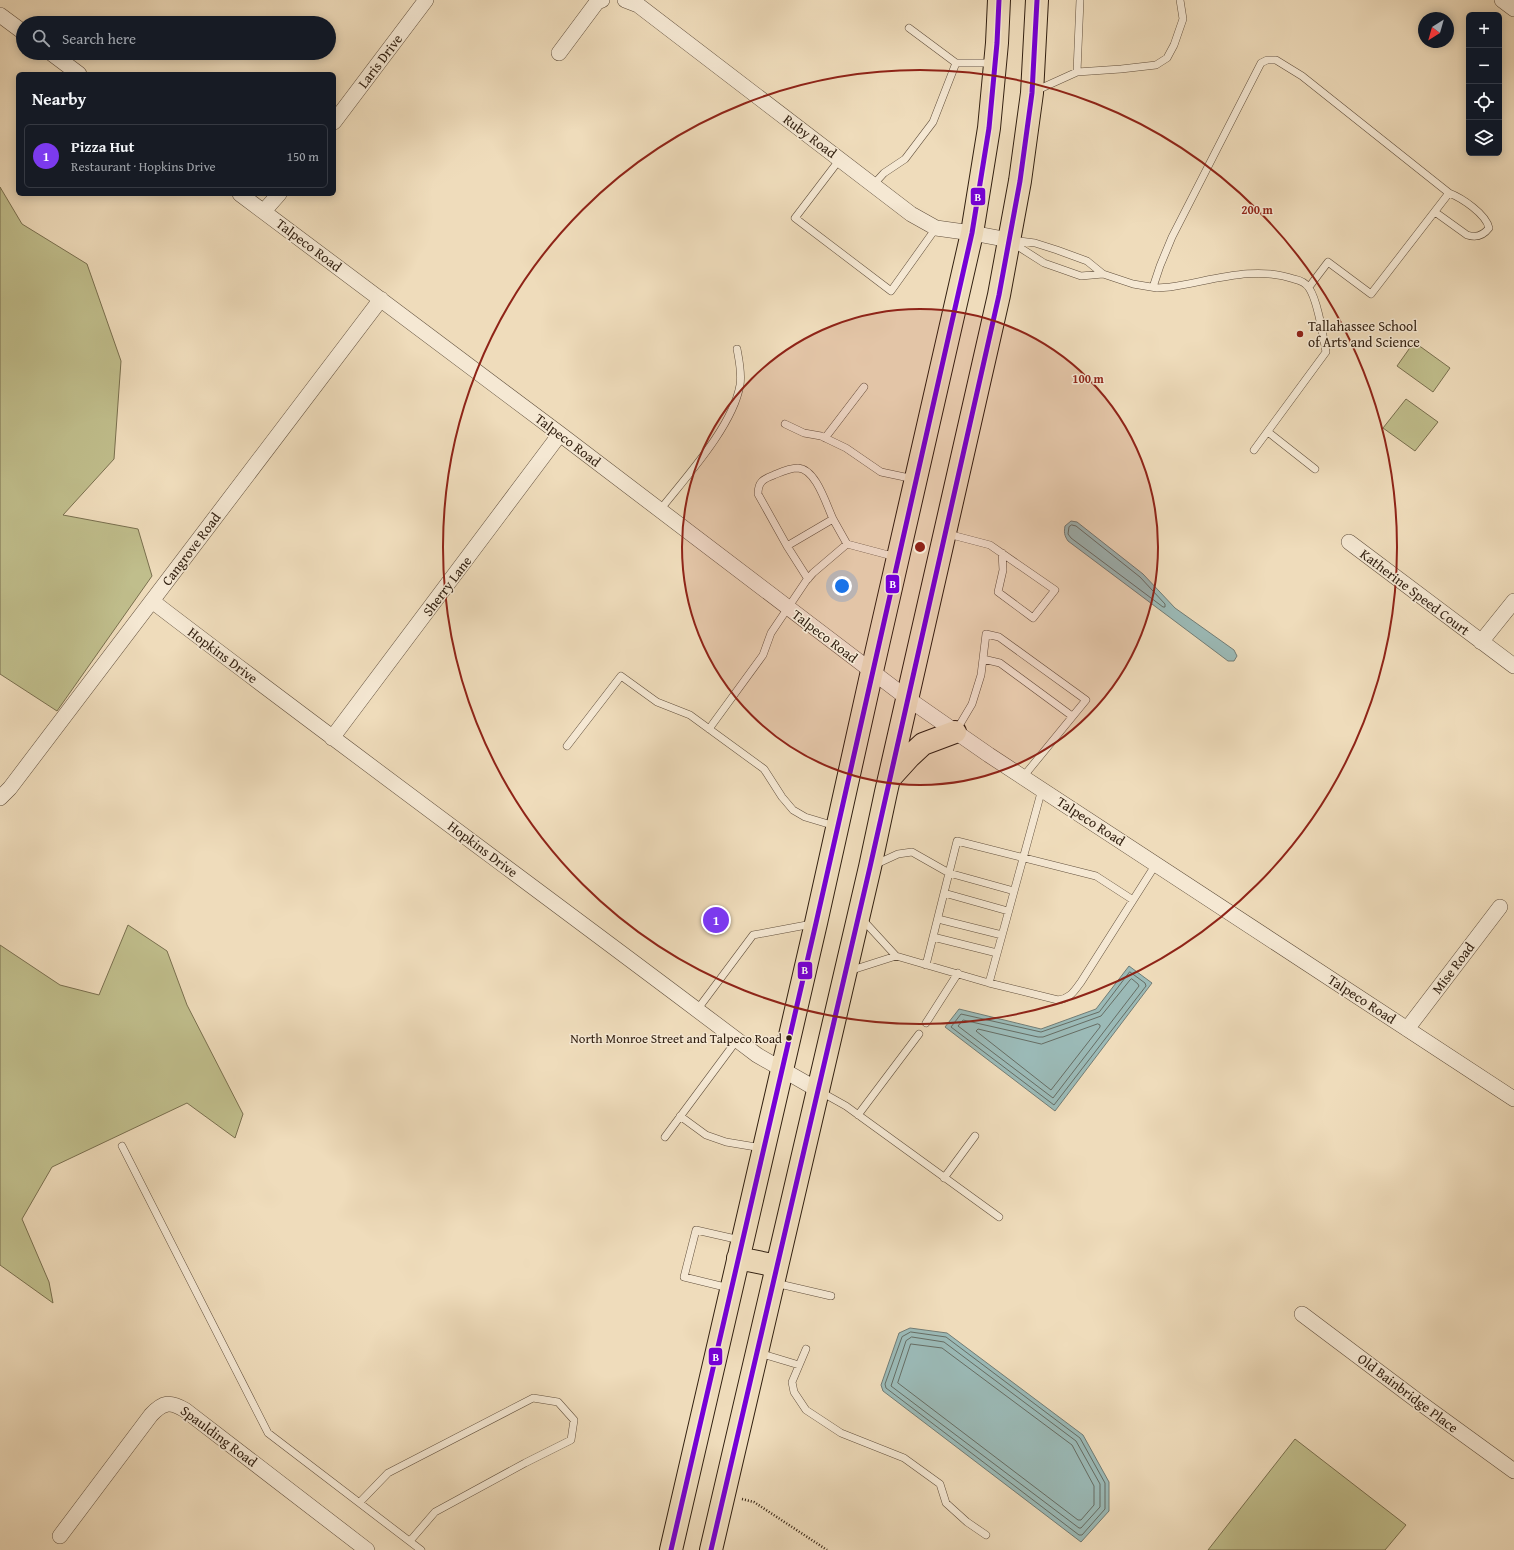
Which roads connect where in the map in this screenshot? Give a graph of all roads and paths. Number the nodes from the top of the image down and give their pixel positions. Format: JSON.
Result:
{"nodes":[{"id":1,"x":602,"y":0,"type":"edge"},
{"id":2,"x":625,"y":0,"type":"edge"},
{"id":3,"x":998,"y":0,"type":"edge"},
{"id":4,"x":1037,"y":0,"type":"edge"},
{"id":5,"x":1080,"y":0,"type":"edge"},
{"id":6,"x":1180,"y":0,"type":"edge"},
{"id":7,"x":1502,"y":0,"type":"edge"},
{"id":8,"x":421,"y":2,"type":"edge"},
{"id":9,"x":1514,"y":9,"type":"edge"},
{"id":10,"x":0,"y":15,"type":"edge"},
{"id":11,"x":16,"y":27,"type":"edge"},
{"id":12,"x":909,"y":28,"type":"dead end"},
{"id":13,"x":559,"y":53,"type":"dead end"},
{"id":14,"x":60,"y":60,"type":"edge"},
{"id":15,"x":956,"y":63,"type":"junction"},
{"id":16,"x":995,"y":63,"type":"junction"},
{"id":17,"x":76,"y":72,"type":"edge"},
{"id":18,"x":1077,"y":72,"type":"junction"},
{"id":19,"x":1032,"y":93,"type":"junction"},
{"id":20,"x":336,"y":119,"type":"edge"},
{"id":21,"x":840,"y":159,"type":"junction"},
{"id":22,"x":874,"y":185,"type":"junction"},
{"id":23,"x":1449,"y":193,"type":"junction"},
{"id":24,"x":243,"y":196,"type":"edge"},
{"id":25,"x":276,"y":196,"type":"edge"},
{"id":26,"x":264,"y":211,"type":"junction"},
{"id":27,"x":1435,"y":212,"type":"junction"},
{"id":28,"x":936,"y":228,"type":"junction"},
{"id":29,"x":972,"y":233,"type":"junction"},
{"id":30,"x":1009,"y":240,"type":"junction"},
{"id":31,"x":1103,"y":274,"type":"junction"},
{"id":32,"x":1154,"y":287,"type":"junction"},
{"id":33,"x":1309,"y":287,"type":"junction"},
{"id":34,"x":381,"y":299,"type":"junction"},
{"id":35,"x":737,"y":348,"type":"dead end"},
{"id":36,"x":864,"y":387,"type":"dead end"},
{"id":37,"x":785,"y":424,"type":"dead end"},
{"id":38,"x":1268,"y":432,"type":"junction"},
{"id":39,"x":560,"y":434,"type":"junction"},
{"id":40,"x":825,"y":438,"type":"junction"},
{"id":41,"x":1254,"y":450,"type":"dead end"},
{"id":42,"x":1315,"y":469,"type":"dead end"},
{"id":43,"x":916,"y":480,"type":"junction"},
{"id":44,"x":660,"y":510,"type":"junction"},
{"id":45,"x":833,"y":519,"type":"junction"},
{"id":46,"x":944,"y":533,"type":"junction"},
{"id":47,"x":1349,"y":542,"type":"dead end"},
{"id":48,"x":847,"y":544,"type":"junction"},
{"id":49,"x":787,"y":546,"type":"junction"},
{"id":50,"x":1002,"y":553,"type":"junction"},
{"id":51,"x":898,"y":557,"type":"junction"},
{"id":52,"x":808,"y":579,"type":"junction"},
{"id":53,"x":1514,"y":600,"type":"edge"},
{"id":54,"x":152,"y":601,"type":"junction"},
{"id":55,"x":788,"y":608,"type":"junction"},
{"id":56,"x":1481,"y":642,"type":"junction"},
{"id":57,"x":983,"y":658,"type":"junction"},
{"id":58,"x":1514,"y":666,"type":"edge"},
{"id":59,"x":872,"y":672,"type":"junction"},
{"id":60,"x":907,"y":698,"type":"junction"},
{"id":61,"x":1072,"y":716,"type":"junction"},
{"id":62,"x":709,"y":729,"type":"junction"},
{"id":63,"x":955,"y":732,"type":"junction"},
{"id":64,"x":332,"y":738,"type":"junction"},
{"id":65,"x":567,"y":746,"type":"dead end"},
{"id":66,"x":1023,"y":777,"type":"junction"},
{"id":67,"x":889,"y":779,"type":"junction"},
{"id":68,"x":1042,"y":789,"type":"junction"},
{"id":69,"x":0,"y":798,"type":"edge"},
{"id":70,"x":838,"y":827,"type":"junction"},
{"id":71,"x":1023,"y":858,"type":"junction"},
{"id":72,"x":1156,"y":864,"type":"junction"},
{"id":73,"x":870,"y":867,"type":"junction"},
{"id":74,"x":949,"y":873,"type":"junction"},
{"id":75,"x":1014,"y":890,"type":"junction"},
{"id":76,"x":944,"y":893,"type":"junction"},
{"id":77,"x":1133,"y":900,"type":"junction"},
{"id":78,"x":1500,"y":907,"type":"dead end"},
{"id":79,"x":1008,"y":911,"type":"junction"},
{"id":80,"x":858,"y":914,"type":"junction"},
{"id":81,"x":938,"y":919,"type":"junction"},
{"id":82,"x":816,"y":923,"type":"junction"},
{"id":83,"x":1002,"y":935,"type":"junction"},
{"id":84,"x":933,"y":937,"type":"junction"},
{"id":85,"x":997,"y":954,"type":"junction"},
{"id":86,"x":896,"y":956,"type":"junction"},
{"id":87,"x":926,"y":965,"type":"junction"},
{"id":88,"x":845,"y":973,"type":"junction"},
{"id":89,"x":958,"y":973,"type":"junction"},
{"id":90,"x":989,"y":983,"type":"junction"},
{"id":91,"x":697,"y":1010,"type":"junction"},
{"id":92,"x":926,"y":1023,"type":"dead end"},
{"id":93,"x":1407,"y":1029,"type":"junction"},
{"id":94,"x":919,"y":1034,"type":"dead end"},
{"id":95,"x":737,"y":1040,"type":"junction"},
{"id":96,"x":782,"y":1069,"type":"junction"},
{"id":97,"x":818,"y":1090,"type":"junction"},
{"id":98,"x":1514,"y":1099,"type":"edge"},
{"id":99,"x":858,"y":1115,"type":"junction"},
{"id":100,"x":680,"y":1116,"type":"junction"},
{"id":101,"x":975,"y":1136,"type":"dead end"},
{"id":102,"x":665,"y":1138,"type":"dead end"},
{"id":103,"x":122,"y":1146,"type":"dead end"},
{"id":104,"x":763,"y":1148,"type":"junction"},
{"id":105,"x":944,"y":1178,"type":"junction"},
{"id":106,"x":999,"y":1217,"type":"dead end"},
{"id":107,"x":740,"y":1249,"type":"junction"},
{"id":108,"x":775,"y":1274,"type":"junction"},
{"id":109,"x":731,"y":1289,"type":"junction"},
{"id":110,"x":831,"y":1296,"type":"dead end"},
{"id":111,"x":1302,"y":1314,"type":"dead end"},
{"id":112,"x":806,"y":1349,"type":"dead end"},
{"id":113,"x":757,"y":1353,"type":"junction"},
{"id":114,"x":799,"y":1365,"type":"junction"},
{"id":115,"x":1514,"y":1471,"type":"edge"},
{"id":116,"x":724,"y":1494,"type":"junction"},
{"id":117,"x":360,"y":1502,"type":"junction"},
{"id":118,"x":986,"y":1535,"type":"dead end"},
{"id":119,"x":60,"y":1536,"type":"dead end"},
{"id":120,"x":410,"y":1541,"type":"junction"},
{"id":121,"x":367,"y":1550,"type":"edge"},
{"id":122,"x":421,"y":1550,"type":"edge"},
{"id":123,"x":671,"y":1550,"type":"edge"},
{"id":124,"x":711,"y":1550,"type":"edge"},
{"id":125,"x":827,"y":1550,"type":"edge"}],
"edges":[{"from":1,"to":13,"type":"street"},
{"from":2,"to":21,"type":"street","name":"Ruby Road"},
{"from":3,"to":16,"type":"highway"},
{"from":4,"to":19,"type":"highway"},
{"from":5,"to":18,"type":"lane"},
{"from":6,"to":18,"type":"lane"},
{"from":7,"to":9,"type":"street"},
{"from":8,"to":20,"type":"street","name":"Laris Drive"},
{"from":10,"to":11,"type":"street"},
{"from":12,"to":15,"type":"lane"},
{"from":14,"to":17,"type":"street"},
{"from":15,"to":16,"type":"lane"},
{"from":15,"to":22,"type":"lane"},
{"from":16,"to":29,"type":"highway"},
{"from":18,"to":19,"type":"lane"},
{"from":19,"to":30,"type":"highway"},
{"from":21,"to":22,"type":"street","name":"Ruby Road"},
{"from":21,"to":28,"type":"lane"},
{"from":22,"to":28,"type":"street","name":"Ruby Road"},
{"from":23,"to":27,"type":"lane"},
{"from":23,"to":27,"type":"lane"},
{"from":23,"to":32,"type":"lane"},
{"from":24,"to":26,"type":"street","name":"Talpeco Road"},
{"from":25,"to":26,"type":"street"},
{"from":26,"to":34,"type":"street","name":"Talpeco Road"},
{"from":27,"to":33,"type":"lane"},
{"from":28,"to":29,"type":"street","name":"Ruby Road"},
{"from":29,"to":30,"type":"street","name":"Ruby Road"},
{"from":29,"to":43,"type":"highway"},
{"from":30,"to":31,"type":"lane"},
{"from":30,"to":31,"type":"lane"},
{"from":30,"to":46,"type":"highway"},
{"from":31,"to":32,"type":"lane"},
{"from":32,"to":33,"type":"lane"},
{"from":33,"to":38,"type":"lane"},
{"from":34,"to":39,"type":"street","name":"Talpeco Road"},
{"from":34,"to":54,"type":"street","name":"Cangrove Road"},
{"from":35,"to":44,"type":"lane"},
{"from":36,"to":40,"type":"lane"},
{"from":37,"to":40,"type":"lane"},
{"from":38,"to":41,"type":"lane"},
{"from":38,"to":42,"type":"lane"},
{"from":39,"to":44,"type":"street","name":"Talpeco Road"},
{"from":39,"to":64,"type":"street","name":"Sherry Lane"},
{"from":40,"to":43,"type":"lane"},
{"from":43,"to":51,"type":"highway"},
{"from":44,"to":55,"type":"street","name":"Talpeco Road"},
{"from":45,"to":48,"type":"lane"},
{"from":45,"to":49,"type":"lane"},
{"from":45,"to":49,"type":"lane"},
{"from":46,"to":50,"type":"lane"},
{"from":46,"to":60,"type":"highway"},
{"from":47,"to":56,"type":"street","name":"Katherine Speed Court"},
{"from":48,"to":51,"type":"lane"},
{"from":48,"to":52,"type":"lane"},
{"from":49,"to":52,"type":"lane"},
{"from":50,"to":50,"type":"lane"},
{"from":51,"to":59,"type":"highway"},
{"from":52,"to":55,"type":"lane"},
{"from":53,"to":56,"type":"street","name":"Katherine Speed Court"},
{"from":54,"to":64,"type":"street","name":"Hopkins Drive"},
{"from":54,"to":69,"type":"street","name":"Cangrove Road"},
{"from":55,"to":59,"type":"street","name":"Talpeco Road"},
{"from":55,"to":62,"type":"lane"},
{"from":56,"to":58,"type":"street","name":"Katherine Speed Court"},
{"from":57,"to":61,"type":"lane"},
{"from":57,"to":61,"type":"lane"},
{"from":57,"to":63,"type":"lane"},
{"from":59,"to":60,"type":"street","name":"Talpeco Road"},
{"from":59,"to":70,"type":"highway"},
{"from":60,"to":63,"type":"street","name":"Talpeco Road"},
{"from":60,"to":67,"type":"highway"},
{"from":61,"to":66,"type":"lane"},
{"from":62,"to":65,"type":"lane"},
{"from":62,"to":70,"type":"lane"},
{"from":63,"to":66,"type":"street","name":"Talpeco Road"},
{"from":63,"to":67,"type":"highway"},
{"from":64,"to":91,"type":"street","name":"Hopkins Drive"},
{"from":66,"to":68,"type":"street","name":"Talpeco Road"},
{"from":67,"to":73,"type":"highway"},
{"from":68,"to":71,"type":"lane"},
{"from":68,"to":72,"type":"street","name":"Talpeco Road"},
{"from":70,"to":82,"type":"highway"},
{"from":71,"to":74,"type":"lane"},
{"from":71,"to":75,"type":"lane"},
{"from":71,"to":77,"type":"lane"},
{"from":72,"to":77,"type":"lane"},
{"from":72,"to":93,"type":"street","name":"Talpeco Road"},
{"from":73,"to":74,"type":"lane"},
{"from":73,"to":80,"type":"highway"},
{"from":74,"to":75,"type":"lane"},
{"from":74,"to":76,"type":"lane"},
{"from":75,"to":79,"type":"lane"},
{"from":76,"to":79,"type":"lane"},
{"from":76,"to":81,"type":"lane"},
{"from":77,"to":90,"type":"lane"},
{"from":78,"to":93,"type":"street","name":"Mise Road"},
{"from":79,"to":83,"type":"lane"},
{"from":80,"to":86,"type":"lane"},
{"from":80,"to":88,"type":"highway"},
{"from":81,"to":83,"type":"lane"},
{"from":81,"to":84,"type":"lane"},
{"from":82,"to":91,"type":"lane"},
{"from":82,"to":96,"type":"highway"},
{"from":83,"to":85,"type":"lane"},
{"from":84,"to":85,"type":"lane"},
{"from":84,"to":87,"type":"lane"},
{"from":85,"to":90,"type":"lane"},
{"from":86,"to":87,"type":"lane"},
{"from":86,"to":88,"type":"lane"},
{"from":87,"to":89,"type":"lane"},
{"from":88,"to":97,"type":"highway"},
{"from":89,"to":90,"type":"lane"},
{"from":89,"to":92,"type":"lane"},
{"from":91,"to":95,"type":"street","name":"Hopkins Drive"},
{"from":93,"to":98,"type":"street","name":"Talpeco Road"},
{"from":94,"to":99,"type":"lane"},
{"from":95,"to":96,"type":"street","name":"Hopkins Drive"},
{"from":95,"to":100,"type":"lane"},
{"from":96,"to":97,"type":"street","name":"Hopkins Drive"},
{"from":96,"to":104,"type":"highway"},
{"from":97,"to":99,"type":"lane"},
{"from":97,"to":108,"type":"highway"},
{"from":99,"to":105,"type":"lane"},
{"from":100,"to":102,"type":"lane"},
{"from":100,"to":104,"type":"lane"},
{"from":101,"to":105,"type":"lane"},
{"from":103,"to":117,"type":"lane"},
{"from":104,"to":107,"type":"highway"},
{"from":105,"to":106,"type":"lane"},
{"from":107,"to":108,"type":"highway"},
{"from":107,"to":109,"type":"highway"},
{"from":107,"to":109,"type":"lane"},
{"from":108,"to":110,"type":"lane"},
{"from":108,"to":113,"type":"highway"},
{"from":109,"to":123,"type":"highway"},
{"from":111,"to":115,"type":"street","name":"Old Bainbridge Place"},
{"from":112,"to":114,"type":"lane"},
{"from":113,"to":114,"type":"lane"},
{"from":113,"to":116,"type":"highway"},
{"from":114,"to":118,"type":"lane"},
{"from":116,"to":124,"type":"highway"},
{"from":116,"to":125,"type":"path"},
{"from":117,"to":120,"type":"lane"},
{"from":117,"to":120,"type":"lane"},
{"from":119,"to":121,"type":"street","name":"Spaulding Road"},
{"from":120,"to":122,"type":"lane"}]}
